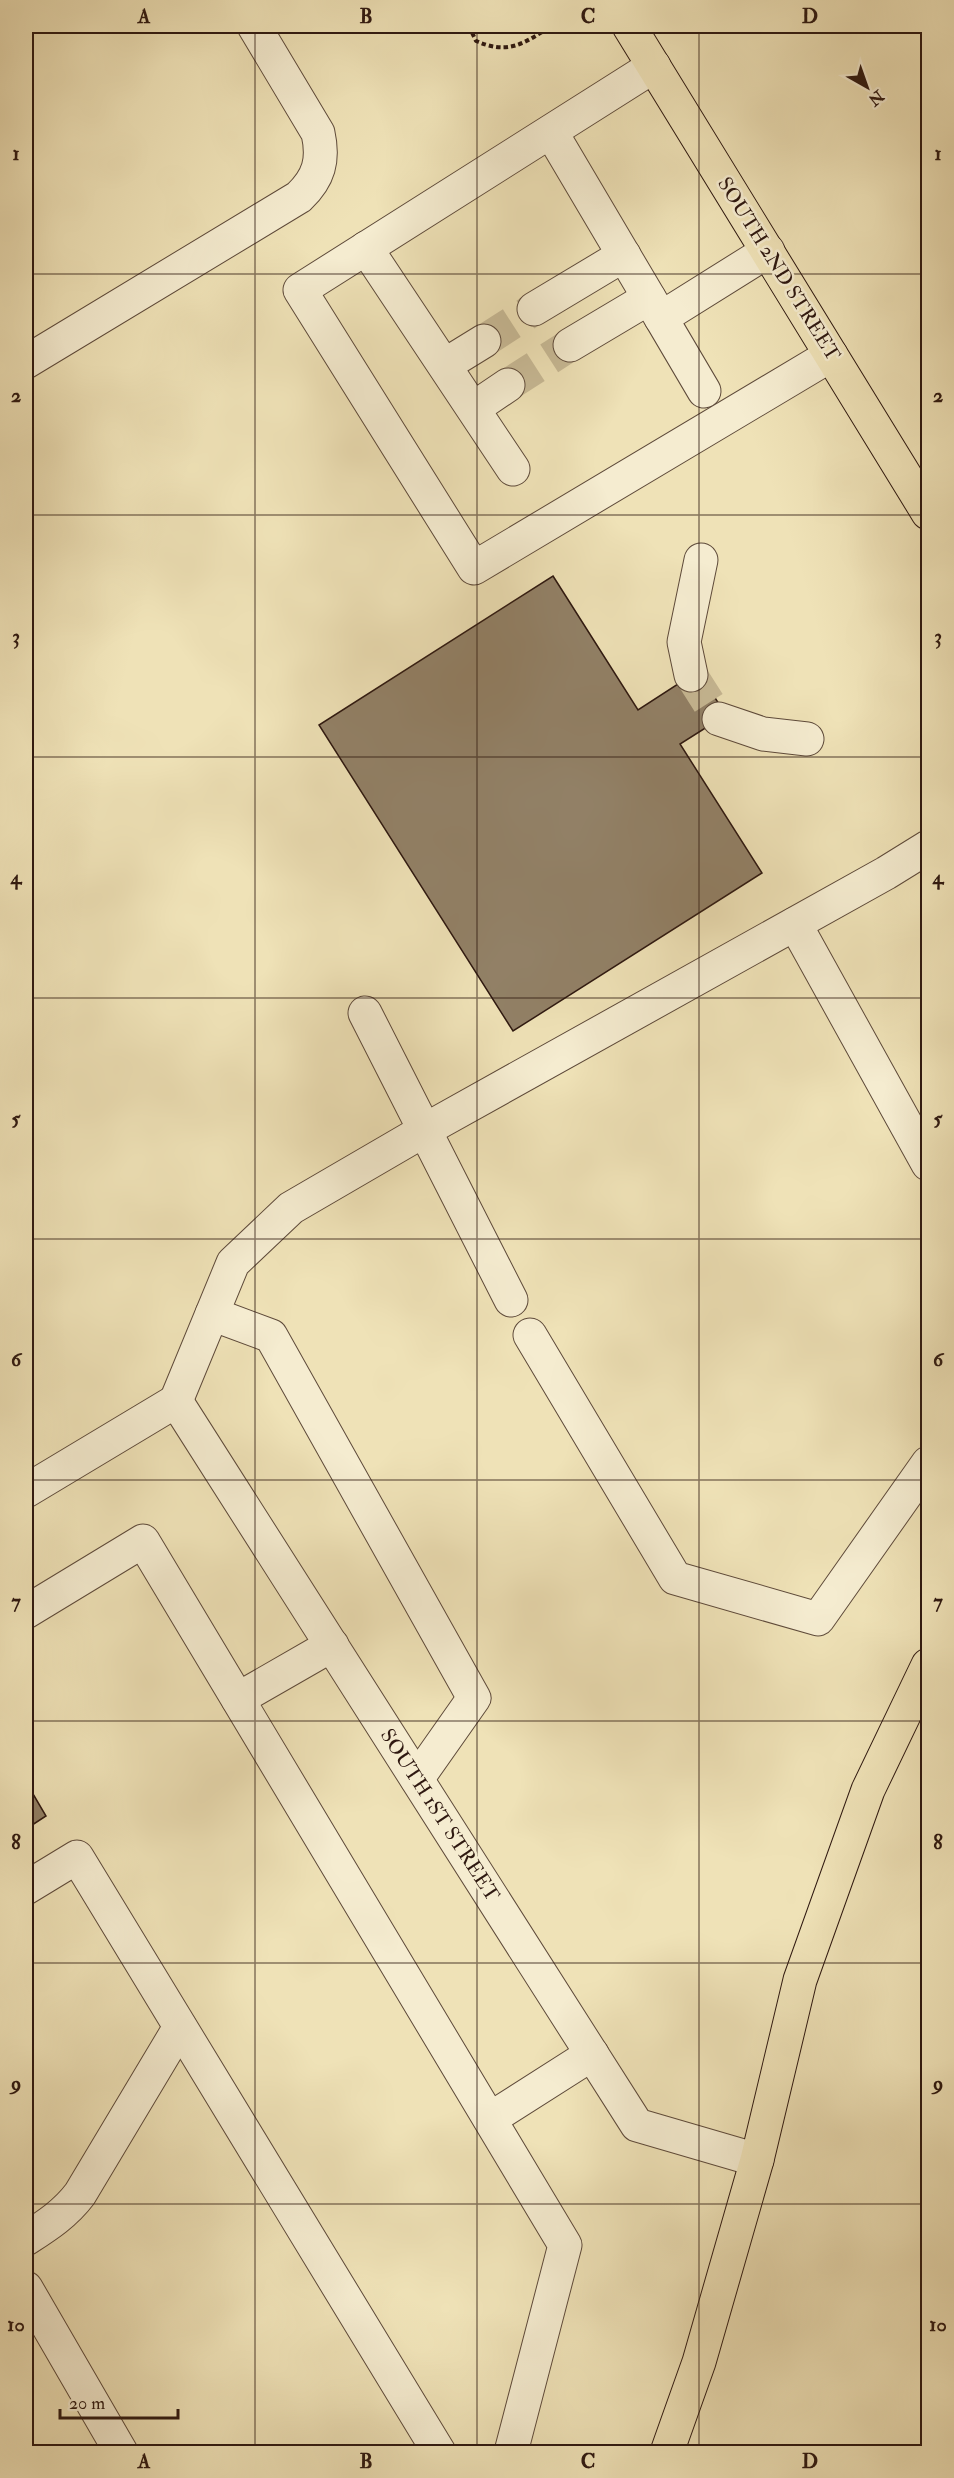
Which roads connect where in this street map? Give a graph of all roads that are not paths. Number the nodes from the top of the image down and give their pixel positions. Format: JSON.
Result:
{"nodes":[{"id":1,"x":254,"y":26,"type":"edge"},
{"id":2,"x":629,"y":26,"type":"edge"},
{"id":3,"x":654,"y":66,"type":"junction"},
{"id":4,"x":550,"y":132,"type":"junction"},
{"id":5,"x":366,"y":248,"type":"junction"},
{"id":6,"x":768,"y":251,"type":"junction"},
{"id":7,"x":624,"y":255,"type":"junction"},
{"id":8,"x":655,"y":308,"type":"junction"},
{"id":9,"x":534,"y":309,"type":"tunnel mouth"},
{"id":10,"x":484,"y":341,"type":"tunnel mouth"},
{"id":11,"x":570,"y":345,"type":"tunnel mouth"},
{"id":12,"x":831,"y":355,"type":"junction"},
{"id":13,"x":26,"y":362,"type":"edge"},
{"id":14,"x":445,"y":365,"type":"junction"},
{"id":15,"x":508,"y":385,"type":"tunnel mouth"},
{"id":16,"x":704,"y":391,"type":"dead end"},
{"id":17,"x":474,"y":408,"type":"junction"},
{"id":18,"x":513,"y":469,"type":"dead end"},
{"id":19,"x":928,"y":513,"type":"edge"},
{"id":20,"x":701,"y":560,"type":"dead end"},
{"id":21,"x":691,"y":675,"type":"tunnel mouth"},
{"id":22,"x":719,"y":719,"type":"tunnel mouth"},
{"id":23,"x":807,"y":739,"type":"dead end"},
{"id":24,"x":928,"y":847,"type":"edge"},
{"id":25,"x":795,"y":924,"type":"junction"},
{"id":26,"x":365,"y":1013,"type":"dead end"},
{"id":27,"x":425,"y":1130,"type":"junction"},
{"id":28,"x":928,"y":1164,"type":"edge"},
{"id":29,"x":511,"y":1300,"type":"dead end"},
{"id":30,"x":212,"y":1314,"type":"junction"},
{"id":31,"x":530,"y":1335,"type":"dead end"},
{"id":32,"x":176,"y":1401,"type":"junction"},
{"id":33,"x":928,"y":1463,"type":"edge"},
{"id":34,"x":26,"y":1491,"type":"edge"},
{"id":35,"x":26,"y":1612,"type":"edge"},
{"id":36,"x":332,"y":1645,"type":"junction"},
{"id":37,"x":928,"y":1665,"type":"edge"},
{"id":38,"x":238,"y":1699,"type":"junction"},
{"id":39,"x":417,"y":1779,"type":"junction"},
{"id":40,"x":26,"y":1888,"type":"edge"},
{"id":41,"x":180,"y":2027,"type":"junction"},
{"id":42,"x":592,"y":2054,"type":"junction"},
{"id":43,"x":490,"y":2119,"type":"junction"},
{"id":44,"x":757,"y":2160,"type":"junction"},
{"id":45,"x":26,"y":2239,"type":"edge"},
{"id":46,"x":26,"y":2288,"type":"edge"},
{"id":47,"x":121,"y":2452,"type":"edge"},
{"id":48,"x":439,"y":2452,"type":"edge"},
{"id":49,"x":511,"y":2452,"type":"edge"},
{"id":50,"x":667,"y":2452,"type":"edge"}],
"edges":[{"from":1,"to":13,"type":"street"},
{"from":2,"to":3,"type":"main road","name":"SOUTH 2ND STREET"},
{"from":3,"to":4,"type":"street"},
{"from":3,"to":6,"type":"main road","name":"SOUTH 2ND STREET"},
{"from":4,"to":5,"type":"street"},
{"from":4,"to":7,"type":"street"},
{"from":5,"to":12,"type":"street"},
{"from":5,"to":14,"type":"street"},
{"from":6,"to":8,"type":"street"},
{"from":6,"to":12,"type":"main road","name":"SOUTH 2ND STREET"},
{"from":7,"to":8,"type":"street"},
{"from":7,"to":9,"type":"street"},
{"from":8,"to":11,"type":"street"},
{"from":8,"to":16,"type":"street"},
{"from":10,"to":14,"type":"street"},
{"from":12,"to":19,"type":"main road","name":"SOUTH 2ND STREET"},
{"from":14,"to":17,"type":"street"},
{"from":15,"to":17,"type":"street"},
{"from":17,"to":18,"type":"street"},
{"from":20,"to":21,"type":"street"},
{"from":22,"to":23,"type":"street"},
{"from":24,"to":25,"type":"street"},
{"from":25,"to":27,"type":"street"},
{"from":25,"to":28,"type":"street"},
{"from":26,"to":27,"type":"street"},
{"from":27,"to":29,"type":"street"},
{"from":27,"to":30,"type":"street"},
{"from":30,"to":32,"type":"street"},
{"from":30,"to":39,"type":"street"},
{"from":31,"to":33,"type":"street"},
{"from":32,"to":34,"type":"street"},
{"from":32,"to":36,"type":"street","name":"SOUTH 1ST STREET"},
{"from":35,"to":38,"type":"street"},
{"from":36,"to":38,"type":"street"},
{"from":36,"to":39,"type":"street","name":"SOUTH 1ST STREET"},
{"from":37,"to":44,"type":"main road"},
{"from":38,"to":43,"type":"street"},
{"from":39,"to":42,"type":"street","name":"SOUTH 1ST STREET"},
{"from":40,"to":41,"type":"street"},
{"from":41,"to":45,"type":"street"},
{"from":41,"to":48,"type":"street"},
{"from":42,"to":43,"type":"street"},
{"from":42,"to":44,"type":"street","name":"SOUTH 1ST STREET"},
{"from":43,"to":49,"type":"street"},
{"from":44,"to":50,"type":"main road"},
{"from":46,"to":47,"type":"street"}]}
